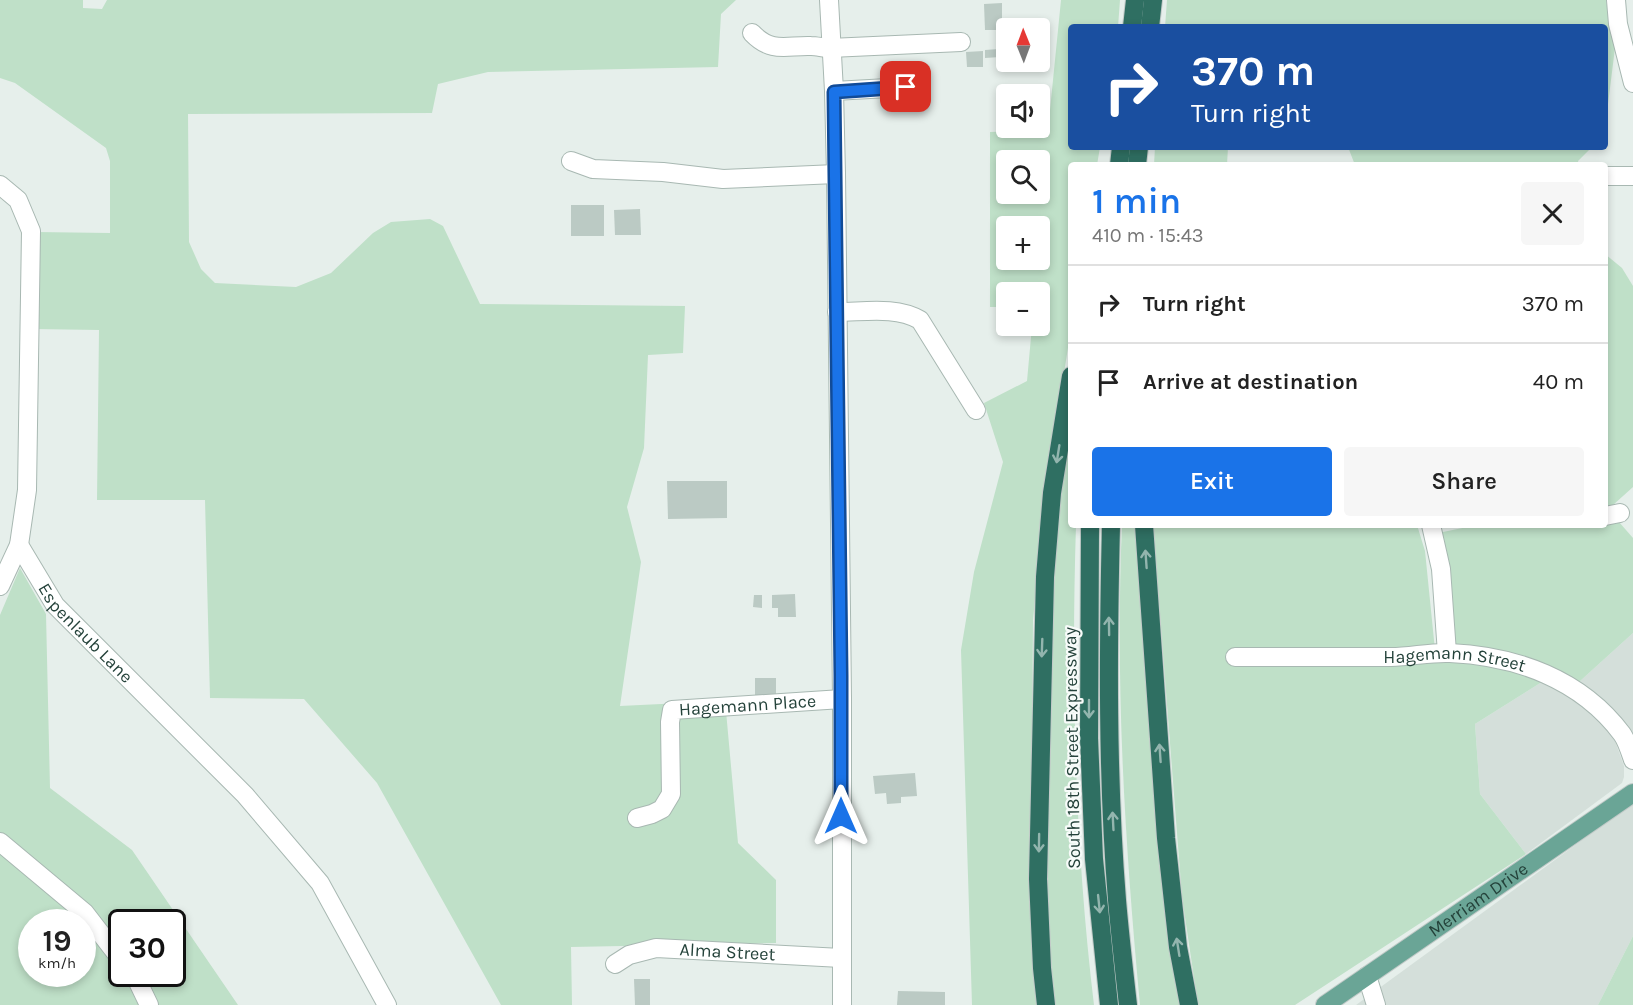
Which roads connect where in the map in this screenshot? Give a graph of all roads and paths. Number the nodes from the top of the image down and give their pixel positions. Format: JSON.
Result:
{"nodes":[{"id":1,"x":829,"y":0,"type":"edge"},
{"id":2,"x":1135,"y":0,"type":"edge"},
{"id":3,"x":1153,"y":0,"type":"edge"},
{"id":4,"x":1616,"y":0,"type":"edge"},
{"id":5,"x":1132,"y":24,"type":"edge"},
{"id":6,"x":1150,"y":24,"type":"edge"},
{"id":7,"x":752,"y":33,"type":"dead end"},
{"id":8,"x":960,"y":42,"type":"dead end"},
{"id":9,"x":830,"y":48,"type":"junction"},
{"id":10,"x":1633,"y":82,"type":"edge"},
{"id":11,"x":906,"y":87,"type":"dead end"},
{"id":12,"x":834,"y":92,"type":"junction"},
{"id":13,"x":1136,"y":150,"type":"edge"},
{"id":14,"x":571,"y":161,"type":"dead end"},
{"id":15,"x":1123,"y":161,"type":"edge"},
{"id":16,"x":836,"y":174,"type":"junction"},
{"id":17,"x":1608,"y":176,"type":"edge"},
{"id":18,"x":1633,"y":176,"type":"edge"},
{"id":19,"x":0,"y":185,"type":"edge"},
{"id":20,"x":837,"y":312,"type":"junction"},
{"id":21,"x":1068,"y":394,"type":"edge"},
{"id":22,"x":976,"y":410,"type":"dead end"},
{"id":23,"x":1090,"y":528,"type":"edge"},
{"id":24,"x":1111,"y":528,"type":"edge"},
{"id":25,"x":1144,"y":528,"type":"edge"},
{"id":26,"x":1438,"y":528,"type":"edge"},
{"id":27,"x":19,"y":544,"type":"junction"},
{"id":28,"x":0,"y":586,"type":"edge"},
{"id":29,"x":1447,"y":653,"type":"junction"},
{"id":30,"x":1235,"y":657,"type":"dead end"},
{"id":31,"x":842,"y":699,"type":"junction"},
{"id":32,"x":1633,"y":759,"type":"edge"},
{"id":33,"x":1633,"y":793,"type":"edge"},
{"id":34,"x":637,"y":818,"type":"dead end"},
{"id":35,"x":0,"y":842,"type":"edge"},
{"id":36,"x":108,"y":943,"type":"edge"},
{"id":37,"x":841,"y":957,"type":"junction"},
{"id":38,"x":615,"y":964,"type":"dead end"},
{"id":39,"x":1367,"y":976,"type":"junction"},
{"id":40,"x":140,"y":987,"type":"edge"},
{"id":41,"x":149,"y":1005,"type":"edge"},
{"id":42,"x":387,"y":1005,"type":"edge"},
{"id":43,"x":842,"y":1005,"type":"edge"},
{"id":44,"x":1046,"y":1005,"type":"edge"},
{"id":45,"x":1109,"y":1005,"type":"edge"},
{"id":46,"x":1128,"y":1005,"type":"edge"},
{"id":47,"x":1189,"y":1005,"type":"edge"},
{"id":48,"x":1325,"y":1005,"type":"edge"},
{"id":49,"x":1376,"y":1005,"type":"edge"}],
"edges":[{"from":1,"to":9,"type":"street"},
{"from":2,"to":5,"type":"highway"},
{"from":3,"to":6,"type":"highway"},
{"from":4,"to":10,"type":"street"},
{"from":7,"to":9,"type":"street"},
{"from":8,"to":9,"type":"street"},
{"from":9,"to":12,"type":"street"},
{"from":11,"to":12,"type":"street"},
{"from":12,"to":16,"type":"street"},
{"from":13,"to":15,"type":"highway"},
{"from":14,"to":16,"type":"street"},
{"from":16,"to":20,"type":"street"},
{"from":17,"to":18,"type":"street"},
{"from":19,"to":27,"type":"street"},
{"from":20,"to":22,"type":"street"},
{"from":20,"to":31,"type":"street"},
{"from":21,"to":44,"type":"highway","one_way":true},
{"from":23,"to":45,"type":"highway","name":"South 18th Street Expressway","one_way":true},
{"from":46,"to":24,"type":"highway","one_way":true},
{"from":47,"to":25,"type":"highway","one_way":true},
{"from":26,"to":29,"type":"street"},
{"from":27,"to":28,"type":"street"},
{"from":27,"to":42,"type":"street","name":"Espenlaub Lane"},
{"from":29,"to":30,"type":"street","name":"Hagemann Street"},
{"from":29,"to":32,"type":"street","name":"Hagemann Street"},
{"from":31,"to":34,"type":"street","name":"Hagemann Place"},
{"from":31,"to":37,"type":"street"},
{"from":33,"to":39,"type":"main road","name":"Merriam Drive"},
{"from":35,"to":36,"type":"street"},
{"from":37,"to":38,"type":"street","name":"Alma Street"},
{"from":37,"to":43,"type":"street"},
{"from":39,"to":48,"type":"main road","name":"Merriam Drive"},
{"from":39,"to":49,"type":"street"},
{"from":40,"to":41,"type":"street"}]}
